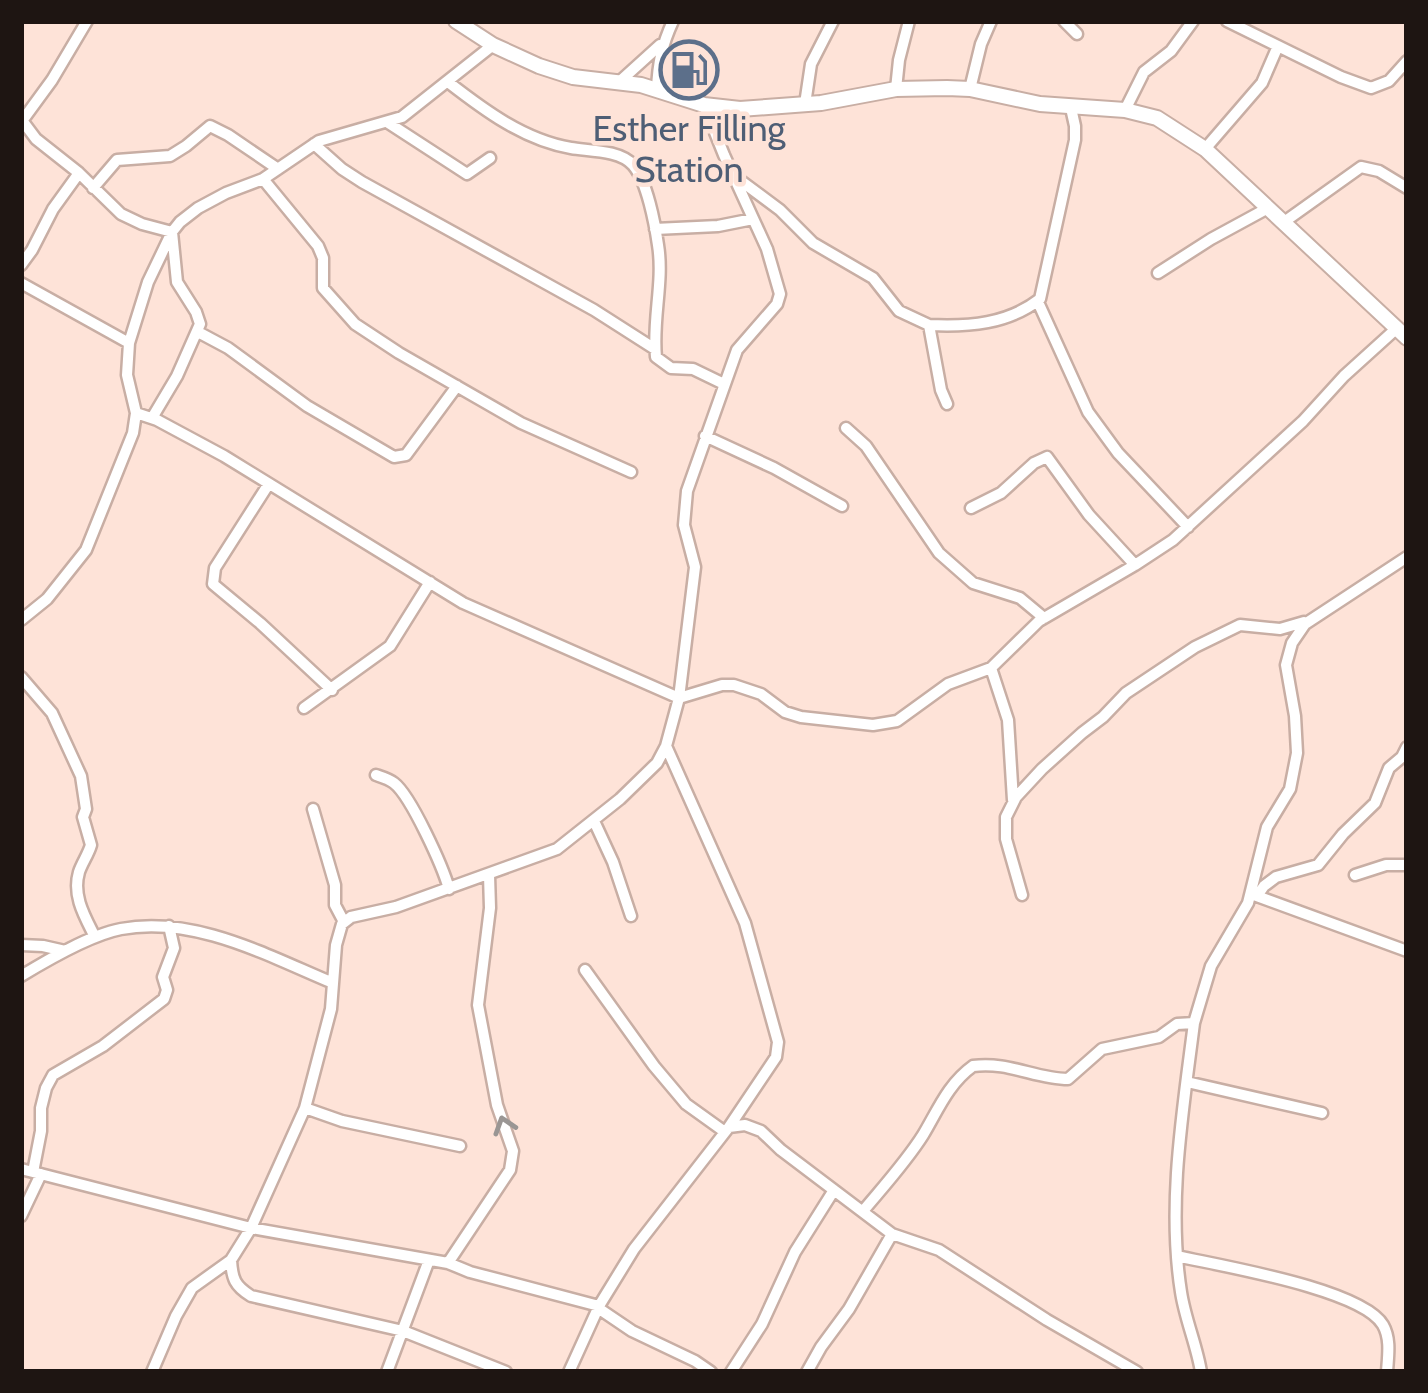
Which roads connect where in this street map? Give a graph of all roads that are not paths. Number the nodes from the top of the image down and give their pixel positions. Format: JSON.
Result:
{"nodes":[{"id":1,"x":87,"y":21,"type":"edge"},
{"id":2,"x":456,"y":21,"type":"edge"},
{"id":3,"x":673,"y":21,"type":"edge"},
{"id":4,"x":832,"y":21,"type":"edge"},
{"id":5,"x":909,"y":21,"type":"edge"},
{"id":6,"x":991,"y":21,"type":"edge"},
{"id":7,"x":1064,"y":21,"type":"edge"},
{"id":8,"x":1192,"y":21,"type":"edge"},
{"id":9,"x":1226,"y":21,"type":"edge"},
{"id":10,"x":1077,"y":34,"type":"dead end"},
{"id":11,"x":662,"y":43,"type":"junction"},
{"id":12,"x":493,"y":45,"type":"junction"},
{"id":13,"x":1278,"y":46,"type":"junction"},
{"id":14,"x":1407,"y":62,"type":"edge"},
{"id":15,"x":448,"y":82,"type":"junction"},
{"id":16,"x":618,"y":83,"type":"junction"},
{"id":17,"x":896,"y":89,"type":"junction"},
{"id":18,"x":970,"y":89,"type":"junction"},
{"id":19,"x":657,"y":90,"type":"junction"},
{"id":20,"x":805,"y":104,"type":"junction"},
{"id":21,"x":704,"y":105,"type":"junction"},
{"id":22,"x":1071,"y":108,"type":"junction"},
{"id":23,"x":1124,"y":110,"type":"junction"},
{"id":24,"x":387,"y":122,"type":"junction"},
{"id":25,"x":23,"y":126,"type":"edge"},
{"id":26,"x":314,"y":144,"type":"junction"},
{"id":27,"x":1205,"y":149,"type":"junction"},
{"id":28,"x":490,"y":158,"type":"dead end"},
{"id":29,"x":278,"y":169,"type":"junction"},
{"id":30,"x":79,"y":172,"type":"junction"},
{"id":31,"x":732,"y":174,"type":"junction"},
{"id":32,"x":263,"y":179,"type":"junction"},
{"id":33,"x":94,"y":188,"type":"junction"},
{"id":34,"x":1407,"y":188,"type":"edge"},
{"id":35,"x":1268,"y":208,"type":"junction"},
{"id":36,"x":753,"y":219,"type":"junction"},
{"id":37,"x":1284,"y":222,"type":"junction"},
{"id":38,"x":655,"y":229,"type":"junction"},
{"id":39,"x":172,"y":232,"type":"junction"},
{"id":40,"x":23,"y":257,"type":"edge"},
{"id":41,"x":1158,"y":273,"type":"dead end"},
{"id":42,"x":21,"y":284,"type":"edge"},
{"id":43,"x":1038,"y":302,"type":"junction"},
{"id":44,"x":929,"y":325,"type":"junction"},
{"id":45,"x":198,"y":332,"type":"junction"},
{"id":46,"x":1402,"y":333,"type":"edge"},
{"id":47,"x":129,"y":343,"type":"junction"},
{"id":48,"x":655,"y":349,"type":"junction"},
{"id":49,"x":724,"y":383,"type":"junction"},
{"id":50,"x":457,"y":386,"type":"junction"},
{"id":51,"x":947,"y":404,"type":"dead end"},
{"id":52,"x":136,"y":413,"type":"junction"},
{"id":53,"x":152,"y":418,"type":"junction"},
{"id":54,"x":846,"y":428,"type":"dead end"},
{"id":55,"x":704,"y":436,"type":"junction"},
{"id":56,"x":631,"y":472,"type":"dead end"},
{"id":57,"x":268,"y":485,"type":"junction"},
{"id":58,"x":842,"y":506,"type":"dead end"},
{"id":59,"x":971,"y":508,"type":"dead end"},
{"id":60,"x":1188,"y":527,"type":"junction"},
{"id":61,"x":1407,"y":557,"type":"edge"},
{"id":62,"x":1135,"y":566,"type":"junction"},
{"id":63,"x":430,"y":583,"type":"junction"},
{"id":64,"x":1044,"y":618,"type":"junction"},
{"id":65,"x":1312,"y":619,"type":"junction"},
{"id":66,"x":21,"y":620,"type":"edge"},
{"id":67,"x":991,"y":668,"type":"junction"},
{"id":68,"x":21,"y":676,"type":"edge"},
{"id":69,"x":332,"y":690,"type":"junction"},
{"id":70,"x":679,"y":698,"type":"junction"},
{"id":71,"x":304,"y":708,"type":"dead end"},
{"id":72,"x":666,"y":746,"type":"junction"},
{"id":73,"x":1407,"y":747,"type":"edge"},
{"id":74,"x":376,"y":775,"type":"dead end"},
{"id":75,"x":1013,"y":802,"type":"junction"},
{"id":76,"x":313,"y":808,"type":"dead end"},
{"id":77,"x":594,"y":821,"type":"junction"},
{"id":78,"x":1407,"y":865,"type":"edge"},
{"id":79,"x":489,"y":874,"type":"junction"},
{"id":80,"x":1354,"y":875,"type":"dead end"},
{"id":81,"x":449,"y":889,"type":"junction"},
{"id":82,"x":1022,"y":895,"type":"dead end"},
{"id":83,"x":1254,"y":895,"type":"junction"},
{"id":84,"x":631,"y":916,"type":"dead end"},
{"id":85,"x":344,"y":922,"type":"junction"},
{"id":86,"x":169,"y":926,"type":"junction"},
{"id":87,"x":95,"y":938,"type":"junction"},
{"id":88,"x":21,"y":945,"type":"edge"},
{"id":89,"x":1407,"y":951,"type":"edge"},
{"id":90,"x":68,"y":952,"type":"junction"},
{"id":91,"x":585,"y":970,"type":"dead end"},
{"id":92,"x":21,"y":976,"type":"edge"},
{"id":93,"x":333,"y":983,"type":"junction"},
{"id":94,"x":1194,"y":1023,"type":"junction"},
{"id":95,"x":1187,"y":1082,"type":"junction"},
{"id":96,"x":305,"y":1108,"type":"junction"},
{"id":97,"x":1322,"y":1113,"type":"dead end"},
{"id":98,"x":727,"y":1129,"type":"junction"},
{"id":99,"x":460,"y":1146,"type":"dead end"},
{"id":100,"x":31,"y":1172,"type":"edge"},
{"id":101,"x":834,"y":1190,"type":"junction"},
{"id":102,"x":863,"y":1211,"type":"junction"},
{"id":103,"x":21,"y":1216,"type":"edge"},
{"id":104,"x":251,"y":1228,"type":"junction"},
{"id":105,"x":892,"y":1234,"type":"junction"},
{"id":106,"x":1177,"y":1256,"type":"junction"},
{"id":107,"x":231,"y":1260,"type":"junction"},
{"id":108,"x":429,"y":1260,"type":"junction"},
{"id":109,"x":448,"y":1263,"type":"junction"},
{"id":110,"x":599,"y":1307,"type":"junction"},
{"id":111,"x":403,"y":1331,"type":"junction"},
{"id":112,"x":1202,"y":1371,"type":"edge"},
{"id":113,"x":152,"y":1372,"type":"edge"},
{"id":114,"x":387,"y":1372,"type":"edge"},
{"id":115,"x":506,"y":1372,"type":"edge"},
{"id":116,"x":568,"y":1372,"type":"edge"},
{"id":117,"x":711,"y":1372,"type":"edge"},
{"id":118,"x":731,"y":1372,"type":"edge"},
{"id":119,"x":807,"y":1372,"type":"edge"},
{"id":120,"x":1137,"y":1372,"type":"edge"},
{"id":121,"x":1387,"y":1372,"type":"edge"}],
"edges":[{"from":1,"to":25,"type":"street"},
{"from":2,"to":12,"type":"street"},
{"from":3,"to":11,"type":"street"},
{"from":4,"to":20,"type":"street"},
{"from":5,"to":17,"type":"street"},
{"from":6,"to":18,"type":"street"},
{"from":7,"to":10,"type":"street"},
{"from":8,"to":23,"type":"street"},
{"from":9,"to":13,"type":"street"},
{"from":11,"to":16,"type":"street"},
{"from":11,"to":19,"type":"street"},
{"from":12,"to":15,"type":"street"},
{"from":12,"to":16,"type":"street"},
{"from":13,"to":14,"type":"street"},
{"from":13,"to":27,"type":"street"},
{"from":15,"to":24,"type":"street"},
{"from":15,"to":38,"type":"street"},
{"from":16,"to":19,"type":"street"},
{"from":17,"to":18,"type":"street"},
{"from":17,"to":20,"type":"street"},
{"from":18,"to":22,"type":"street"},
{"from":19,"to":21,"type":"street"},
{"from":20,"to":21,"type":"street"},
{"from":21,"to":31,"type":"street"},
{"from":22,"to":23,"type":"street"},
{"from":22,"to":43,"type":"street"},
{"from":23,"to":27,"type":"street"},
{"from":24,"to":26,"type":"street"},
{"from":24,"to":28,"type":"street"},
{"from":25,"to":30,"type":"street"},
{"from":26,"to":29,"type":"street"},
{"from":26,"to":48,"type":"street"},
{"from":27,"to":35,"type":"street"},
{"from":29,"to":32,"type":"street"},
{"from":29,"to":33,"type":"street"},
{"from":30,"to":33,"type":"street"},
{"from":30,"to":40,"type":"street"},
{"from":31,"to":36,"type":"street"},
{"from":31,"to":44,"type":"street"},
{"from":32,"to":39,"type":"street"},
{"from":32,"to":50,"type":"street"},
{"from":33,"to":39,"type":"street"},
{"from":34,"to":37,"type":"street"},
{"from":35,"to":37,"type":"street"},
{"from":35,"to":41,"type":"street"},
{"from":36,"to":38,"type":"street"},
{"from":36,"to":49,"type":"street"},
{"from":37,"to":46,"type":"street"},
{"from":38,"to":48,"type":"street"},
{"from":39,"to":45,"type":"street"},
{"from":39,"to":47,"type":"street"},
{"from":42,"to":47,"type":"street"},
{"from":43,"to":44,"type":"street"},
{"from":43,"to":60,"type":"street"},
{"from":44,"to":51,"type":"street"},
{"from":45,"to":50,"type":"street"},
{"from":45,"to":53,"type":"street"},
{"from":46,"to":60,"type":"street"},
{"from":47,"to":52,"type":"street"},
{"from":48,"to":49,"type":"street"},
{"from":49,"to":55,"type":"street"},
{"from":50,"to":56,"type":"street"},
{"from":52,"to":53,"type":"street"},
{"from":52,"to":66,"type":"street"},
{"from":53,"to":57,"type":"street"},
{"from":54,"to":64,"type":"street"},
{"from":55,"to":58,"type":"street"},
{"from":55,"to":70,"type":"street"},
{"from":57,"to":63,"type":"street"},
{"from":57,"to":69,"type":"street"},
{"from":59,"to":62,"type":"street"},
{"from":60,"to":62,"type":"street"},
{"from":61,"to":65,"type":"street"},
{"from":62,"to":64,"type":"street"},
{"from":63,"to":69,"type":"street"},
{"from":63,"to":70,"type":"street"},
{"from":64,"to":67,"type":"street"},
{"from":65,"to":75,"type":"street"},
{"from":65,"to":83,"type":"street"},
{"from":67,"to":70,"type":"street"},
{"from":67,"to":75,"type":"street"},
{"from":68,"to":87,"type":"street"},
{"from":69,"to":71,"type":"street"},
{"from":70,"to":72,"type":"street"},
{"from":72,"to":77,"type":"street"},
{"from":72,"to":98,"type":"street"},
{"from":73,"to":83,"type":"street"},
{"from":74,"to":81,"type":"street"},
{"from":75,"to":82,"type":"street"},
{"from":76,"to":85,"type":"street"},
{"from":77,"to":79,"type":"street"},
{"from":77,"to":84,"type":"street"},
{"from":78,"to":80,"type":"street"},
{"from":79,"to":81,"type":"street"},
{"from":109,"to":79,"type":"street","one_way":true},
{"from":81,"to":85,"type":"street"},
{"from":83,"to":89,"type":"street"},
{"from":83,"to":94,"type":"street"},
{"from":85,"to":93,"type":"street"},
{"from":86,"to":87,"type":"street"},
{"from":86,"to":93,"type":"street"},
{"from":86,"to":100,"type":"street"},
{"from":87,"to":90,"type":"street"},
{"from":88,"to":90,"type":"street"},
{"from":90,"to":92,"type":"street"},
{"from":91,"to":98,"type":"street"},
{"from":93,"to":96,"type":"street"},
{"from":94,"to":95,"type":"street"},
{"from":94,"to":102,"type":"street"},
{"from":95,"to":97,"type":"street"},
{"from":95,"to":106,"type":"street"},
{"from":96,"to":99,"type":"street"},
{"from":96,"to":104,"type":"street"},
{"from":98,"to":101,"type":"street"},
{"from":98,"to":110,"type":"street"},
{"from":100,"to":103,"type":"street"},
{"from":100,"to":104,"type":"street"},
{"from":101,"to":102,"type":"street"},
{"from":101,"to":118,"type":"street"},
{"from":102,"to":105,"type":"street"},
{"from":104,"to":107,"type":"street"},
{"from":104,"to":108,"type":"street"},
{"from":105,"to":119,"type":"street"},
{"from":105,"to":120,"type":"street"},
{"from":106,"to":112,"type":"street"},
{"from":106,"to":121,"type":"street"},
{"from":107,"to":111,"type":"street"},
{"from":107,"to":113,"type":"street"},
{"from":108,"to":109,"type":"street"},
{"from":108,"to":111,"type":"street"},
{"from":109,"to":110,"type":"street"},
{"from":110,"to":116,"type":"street"},
{"from":110,"to":117,"type":"street"},
{"from":111,"to":114,"type":"street"},
{"from":111,"to":115,"type":"street"}]}
